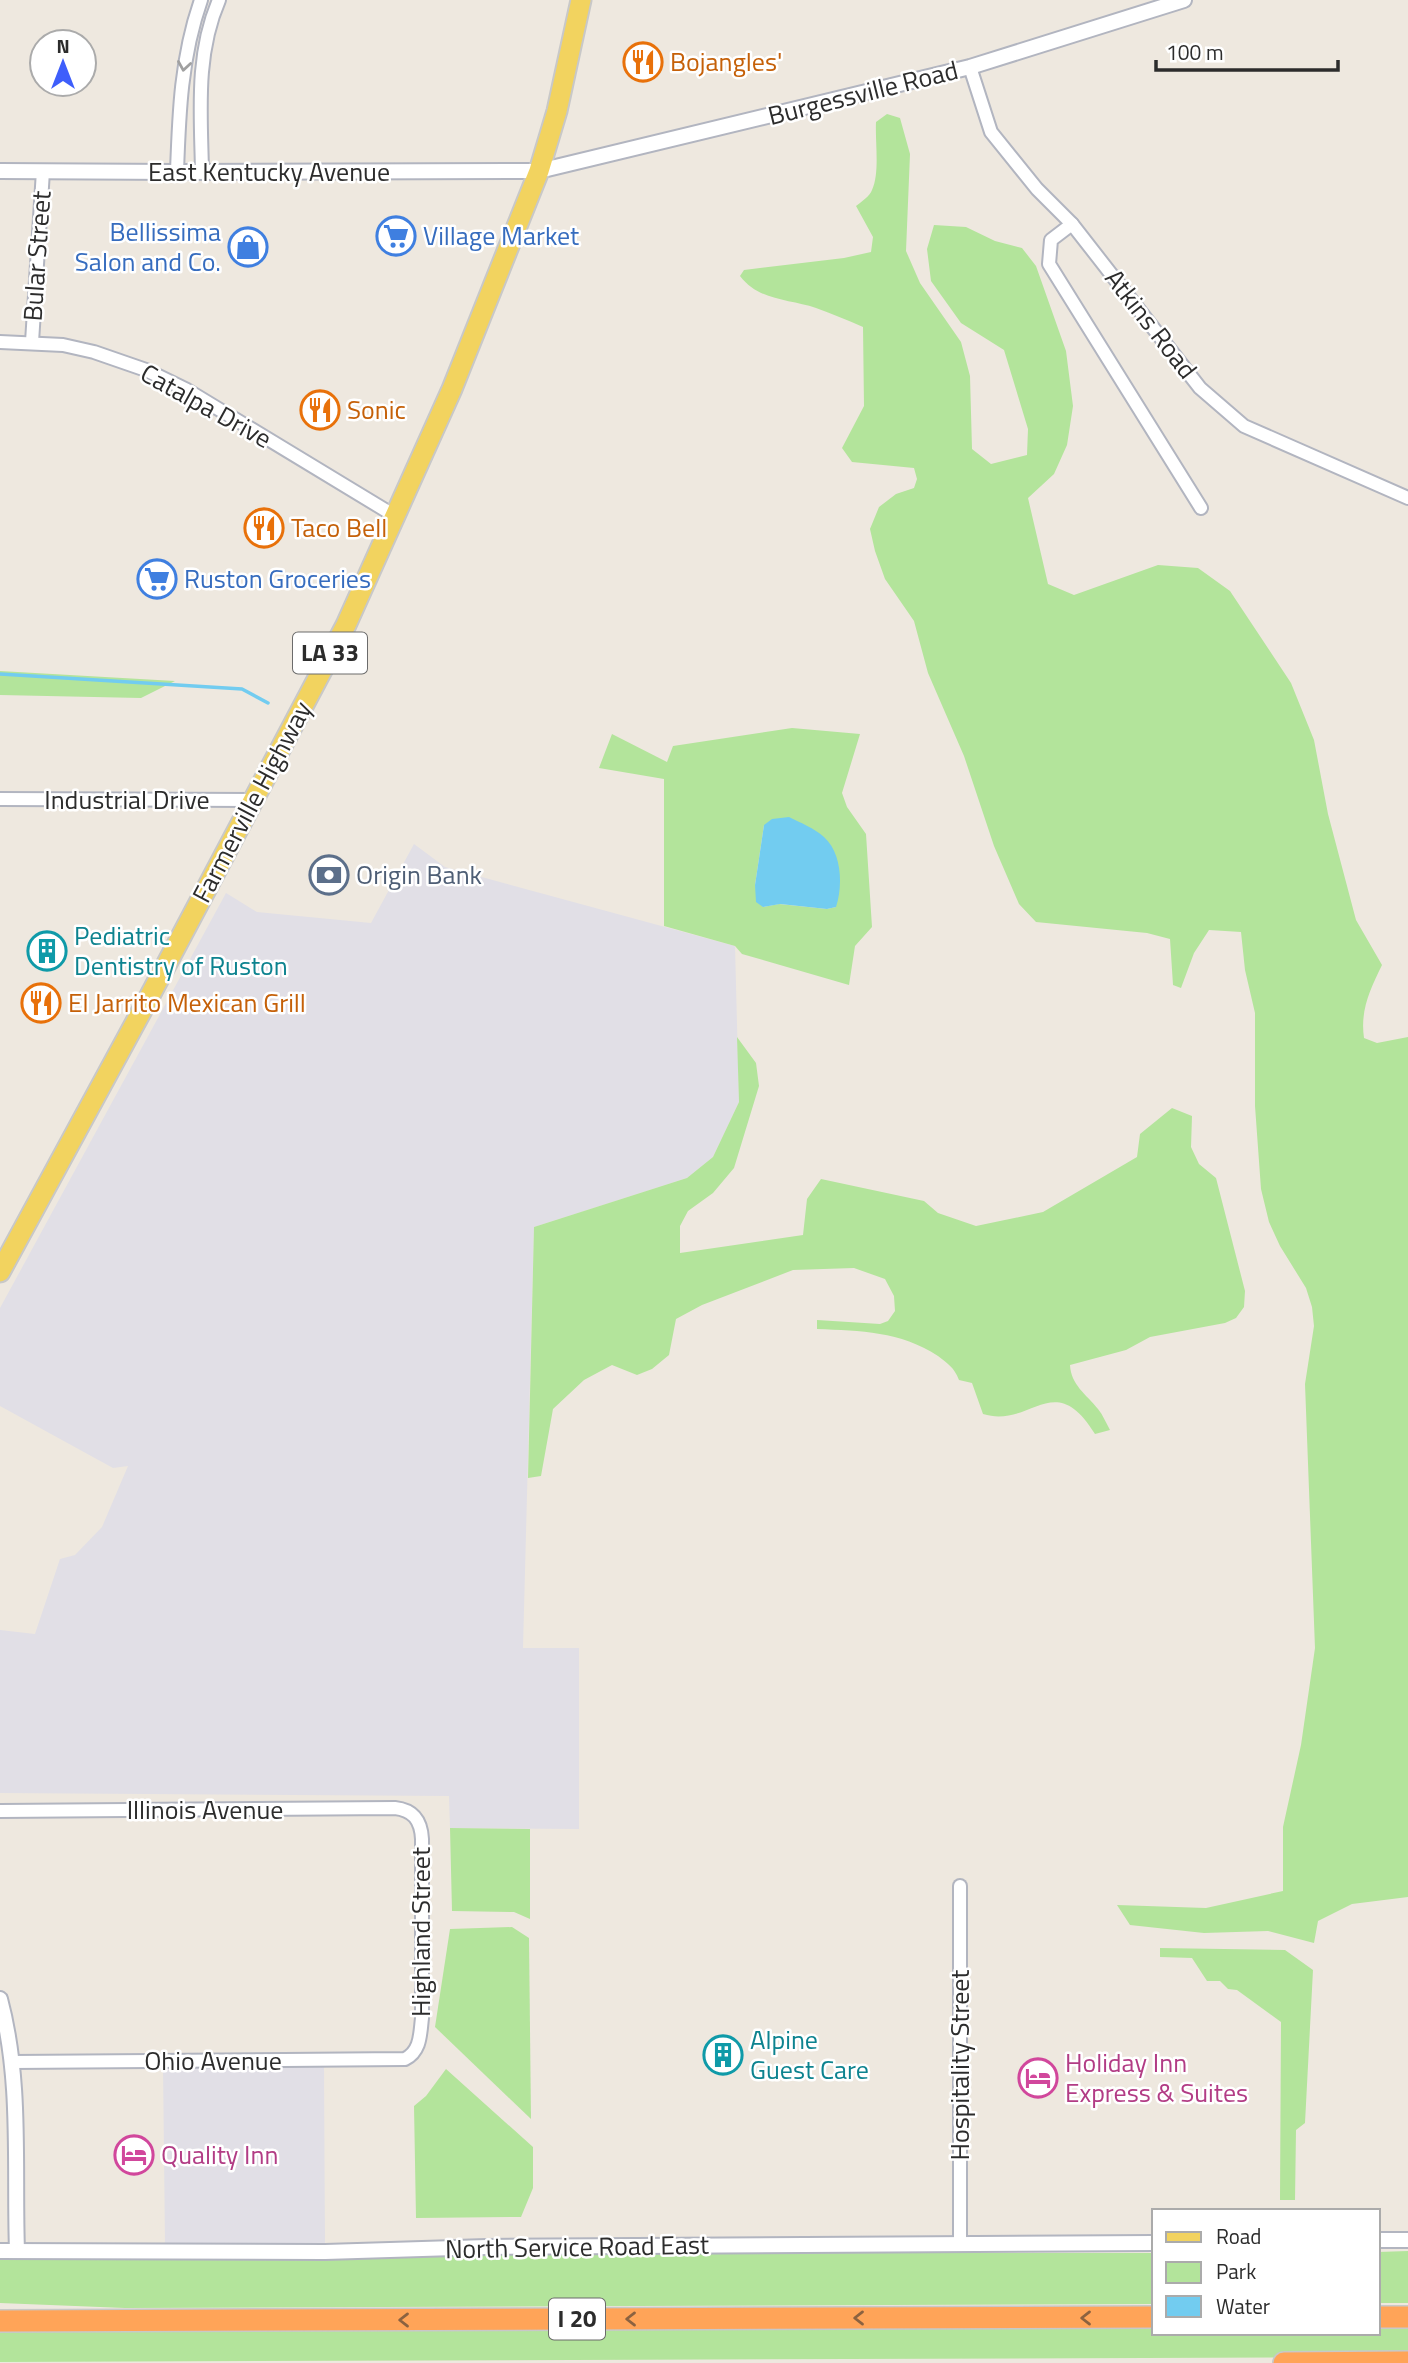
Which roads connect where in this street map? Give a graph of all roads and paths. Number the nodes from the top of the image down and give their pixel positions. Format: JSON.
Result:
{"nodes":[{"id":1,"x":201,"y":0,"type":"edge"},
{"id":2,"x":581,"y":0,"type":"edge"},
{"id":3,"x":1184,"y":0,"type":"edge"},
{"id":4,"x":217,"y":1,"type":"edge"},
{"id":5,"x":970,"y":67,"type":"junction"},
{"id":6,"x":0,"y":170,"type":"edge"},
{"id":7,"x":43,"y":171,"type":"junction"},
{"id":8,"x":539,"y":171,"type":"junction"},
{"id":9,"x":202,"y":172,"type":"junction"},
{"id":10,"x":177,"y":173,"type":"junction"},
{"id":11,"x":1072,"y":224,"type":"junction"},
{"id":12,"x":0,"y":342,"type":"edge"},
{"id":13,"x":32,"y":342,"type":"junction"},
{"id":14,"x":1408,"y":498,"type":"edge"},
{"id":15,"x":1201,"y":508,"type":"dead end"},
{"id":16,"x":395,"y":516,"type":"junction"},
{"id":17,"x":0,"y":799,"type":"edge"},
{"id":18,"x":253,"y":800,"type":"junction"},
{"id":19,"x":0,"y":1272,"type":"edge"},
{"id":20,"x":0,"y":1811,"type":"edge"},
{"id":21,"x":410,"y":1812,"type":"joint"},
{"id":22,"x":960,"y":1886,"type":"dead end"},
{"id":23,"x":0,"y":2000,"type":"edge"},
{"id":24,"x":414,"y":2055,"type":"joint"},
{"id":25,"x":12,"y":2062,"type":"junction"},
{"id":26,"x":1380,"y":2240,"type":"edge"},
{"id":27,"x":1408,"y":2240,"type":"edge"},
{"id":28,"x":1152,"y":2243,"type":"edge"},
{"id":29,"x":960,"y":2244,"type":"junction"},
{"id":30,"x":0,"y":2251,"type":"edge"},
{"id":31,"x":17,"y":2251,"type":"junction"},
{"id":32,"x":1152,"y":2317,"type":"edge"},
{"id":33,"x":1380,"y":2317,"type":"edge"},
{"id":34,"x":1408,"y":2317,"type":"edge"},
{"id":35,"x":0,"y":2321,"type":"edge"},
{"id":36,"x":1408,"y":2362,"type":"edge"},
{"id":37,"x":1284,"y":2363,"type":"edge"}],
"edges":[{"from":1,"to":10,"type":"street","one_way":true},
{"from":2,"to":8,"type":"main road","name":"Farmerville Highway","number":"LA 33"},
{"from":3,"to":5,"type":"street","name":"Burgessville Road"},
{"from":4,"to":9,"type":"street"},
{"from":5,"to":8,"type":"street","name":"Burgessville Road"},
{"from":5,"to":11,"type":"street","name":"Atkins Road"},
{"from":6,"to":7,"type":"street","name":"East Kentucky Avenue"},
{"from":7,"to":10,"type":"street","name":"East Kentucky Avenue"},
{"from":7,"to":13,"type":"street","name":"Bular Street"},
{"from":8,"to":9,"type":"street","name":"East Kentucky Avenue"},
{"from":8,"to":16,"type":"main road","name":"Farmerville Highway","number":"LA 33"},
{"from":9,"to":10,"type":"street","name":"East Kentucky Avenue"},
{"from":11,"to":14,"type":"street","name":"Atkins Road"},
{"from":11,"to":15,"type":"street"},
{"from":12,"to":13,"type":"street","name":"Catalpa Drive"},
{"from":13,"to":16,"type":"street","name":"Catalpa Drive"},
{"from":16,"to":18,"type":"main road","name":"Farmerville Highway","number":"LA 33"},
{"from":17,"to":18,"type":"street","name":"Industrial Drive"},
{"from":18,"to":19,"type":"main road","name":"Farmerville Highway","number":"LA 33"},
{"from":20,"to":21,"type":"street","name":"Illinois Avenue"},
{"from":21,"to":24,"type":"street","name":"Highland Street"},
{"from":22,"to":29,"type":"street","name":"Hospitality Street"},
{"from":23,"to":25,"type":"street"},
{"from":24,"to":25,"type":"street","name":"Ohio Avenue"},
{"from":25,"to":31,"type":"street"},
{"from":26,"to":27,"type":"street"},
{"from":28,"to":29,"type":"street","name":"North Service Road East"},
{"from":29,"to":31,"type":"street","name":"North Service Road East"},
{"from":30,"to":31,"type":"street","name":"North Service Road East"},
{"from":32,"to":35,"type":"highway","number":"I 20","one_way":true},
{"from":33,"to":34,"type":"highway"},
{"from":36,"to":37,"type":"highway"}]}
